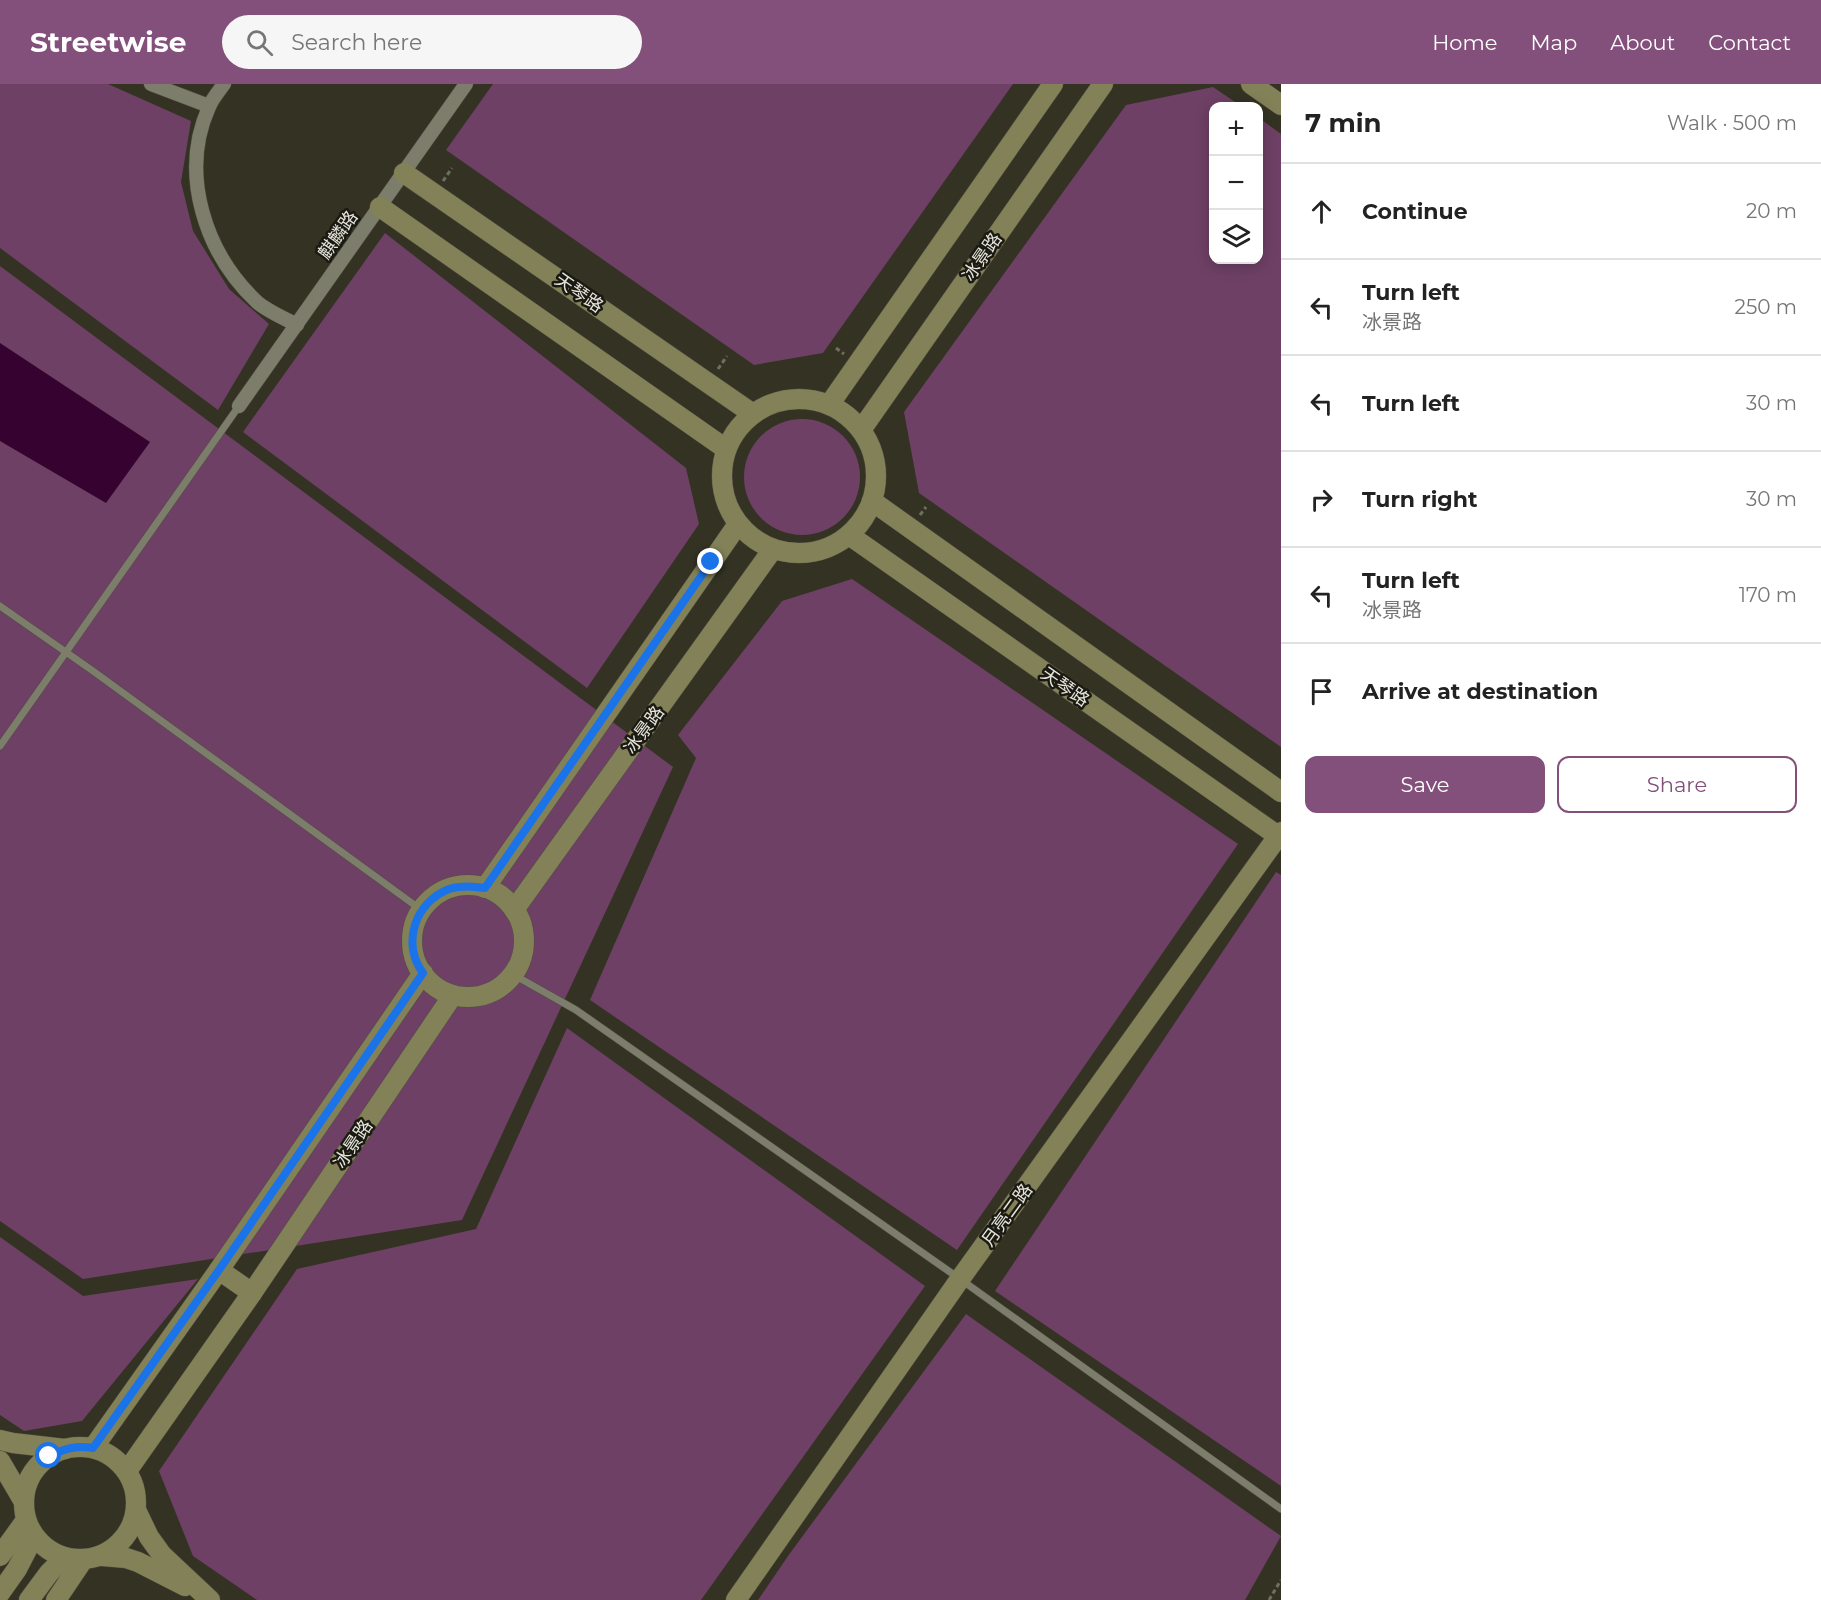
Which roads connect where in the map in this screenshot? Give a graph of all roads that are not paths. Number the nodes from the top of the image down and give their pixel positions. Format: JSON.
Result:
{"nodes":[{"id":1,"x":151,"y":84,"type":"edge"},
{"id":2,"x":224,"y":84,"type":"edge"},
{"id":3,"x":466,"y":84,"type":"edge"},
{"id":4,"x":1053,"y":84,"type":"edge"},
{"id":5,"x":1103,"y":84,"type":"edge"},
{"id":6,"x":1251,"y":84,"type":"edge"},
{"id":7,"x":1281,"y":105,"type":"edge"},
{"id":8,"x":209,"y":106,"type":"junction"},
{"id":9,"x":404,"y":173,"type":"junction"},
{"id":10,"x":380,"y":207,"type":"junction"},
{"id":11,"x":297,"y":325,"type":"junction"},
{"id":12,"x":829,"y":405,"type":"junction"},
{"id":13,"x":239,"y":406,"type":"joint"},
{"id":14,"x":753,"y":414,"type":"junction"},
{"id":15,"x":861,"y":430,"type":"junction"},
{"id":16,"x":726,"y":449,"type":"junction"},
{"id":17,"x":872,"y":501,"type":"junction"},
{"id":18,"x":738,"y":524,"type":"junction"},
{"id":19,"x":849,"y":535,"type":"junction"},
{"id":20,"x":773,"y":549,"type":"junction"},
{"id":21,"x":0,"y":606,"type":"edge"},
{"id":22,"x":67,"y":653,"type":"junction"},
{"id":23,"x":0,"y":746,"type":"edge"},
{"id":24,"x":1281,"y":792,"type":"edge"},
{"id":25,"x":1280,"y":836,"type":"edge"},
{"id":26,"x":485,"y":888,"type":"junction"},
{"id":27,"x":420,"y":909,"type":"junction"},
{"id":28,"x":514,"y":910,"type":"junction"},
{"id":29,"x":423,"y":973,"type":"junction"},
{"id":30,"x":514,"y":975,"type":"junction"},
{"id":31,"x":453,"y":994,"type":"junction"},
{"id":32,"x":219,"y":1270,"type":"junction"},
{"id":33,"x":960,"y":1279,"type":"junction"},
{"id":34,"x":252,"y":1293,"type":"junction"},
{"id":35,"x":0,"y":1440,"type":"edge"},
{"id":36,"x":93,"y":1448,"type":"junction"},
{"id":37,"x":65,"y":1449,"type":"junction"},
{"id":38,"x":0,"y":1461,"type":"edge"},
{"id":39,"x":127,"y":1471,"type":"junction"},
{"id":40,"x":1281,"y":1509,"type":"edge"},
{"id":41,"x":137,"y":1512,"type":"junction"},
{"id":42,"x":28,"y":1520,"type":"junction"},
{"id":43,"x":0,"y":1556,"type":"edge"},
{"id":44,"x":83,"y":1558,"type":"junction"},
{"id":45,"x":0,"y":1593,"type":"edge"},
{"id":46,"x":208,"y":1598,"type":"edge"},
{"id":47,"x":29,"y":1600,"type":"edge"},
{"id":48,"x":56,"y":1600,"type":"edge"},
{"id":49,"x":736,"y":1600,"type":"edge"}],
"edges":[{"from":1,"to":8,"type":"street"},
{"from":2,"to":8,"type":"street"},
{"from":3,"to":9,"type":"street","name":"麒麟路"},
{"from":4,"to":12,"type":"main road"},
{"from":5,"to":15,"type":"main road","name":"冰景路"},
{"from":6,"to":7,"type":"main road"},
{"from":8,"to":11,"type":"street"},
{"from":9,"to":10,"type":"street","name":"麒麟路"},
{"from":9,"to":14,"type":"main road","name":"天琴路"},
{"from":10,"to":11,"type":"street","name":"麒麟路"},
{"from":10,"to":16,"type":"main road"},
{"from":11,"to":13,"type":"street","name":"麒麟路"},
{"from":12,"to":14,"type":"main road"},
{"from":12,"to":15,"type":"main road"},
{"from":13,"to":22,"type":"lane"},
{"from":14,"to":16,"type":"main road"},
{"from":15,"to":17,"type":"main road"},
{"from":16,"to":18,"type":"main road"},
{"from":17,"to":19,"type":"main road"},
{"from":17,"to":24,"type":"main road"},
{"from":18,"to":20,"type":"main road"},
{"from":18,"to":26,"type":"main road"},
{"from":19,"to":20,"type":"main road"},
{"from":19,"to":25,"type":"main road","name":"天琴路"},
{"from":20,"to":28,"type":"main road","name":"冰景路"},
{"from":21,"to":22,"type":"lane"},
{"from":22,"to":23,"type":"lane"},
{"from":22,"to":27,"type":"lane"},
{"from":25,"to":33,"type":"main road","name":"月亮二路"},
{"from":26,"to":27,"type":"main road"},
{"from":26,"to":28,"type":"main road"},
{"from":27,"to":29,"type":"main road"},
{"from":28,"to":30,"type":"main road"},
{"from":29,"to":31,"type":"main road"},
{"from":29,"to":32,"type":"main road"},
{"from":30,"to":31,"type":"main road"},
{"from":30,"to":33,"type":"lane"},
{"from":31,"to":34,"type":"main road","name":"冰景路"},
{"from":32,"to":34,"type":"main road"},
{"from":32,"to":36,"type":"main road"},
{"from":33,"to":40,"type":"lane"},
{"from":33,"to":49,"type":"main road","name":"月亮二路"},
{"from":34,"to":39,"type":"main road","name":"冰景路"},
{"from":35,"to":37,"type":"main road"},
{"from":36,"to":37,"type":"main road"},
{"from":36,"to":39,"type":"main road"},
{"from":37,"to":42,"type":"main road"},
{"from":38,"to":42,"type":"main road"},
{"from":39,"to":41,"type":"main road"},
{"from":41,"to":44,"type":"main road"},
{"from":41,"to":46,"type":"main road"},
{"from":42,"to":43,"type":"main road"},
{"from":42,"to":44,"type":"main road"},
{"from":42,"to":45,"type":"main road"},
{"from":44,"to":46,"type":"main road"},
{"from":44,"to":47,"type":"main road"},
{"from":44,"to":48,"type":"main road"}]}
